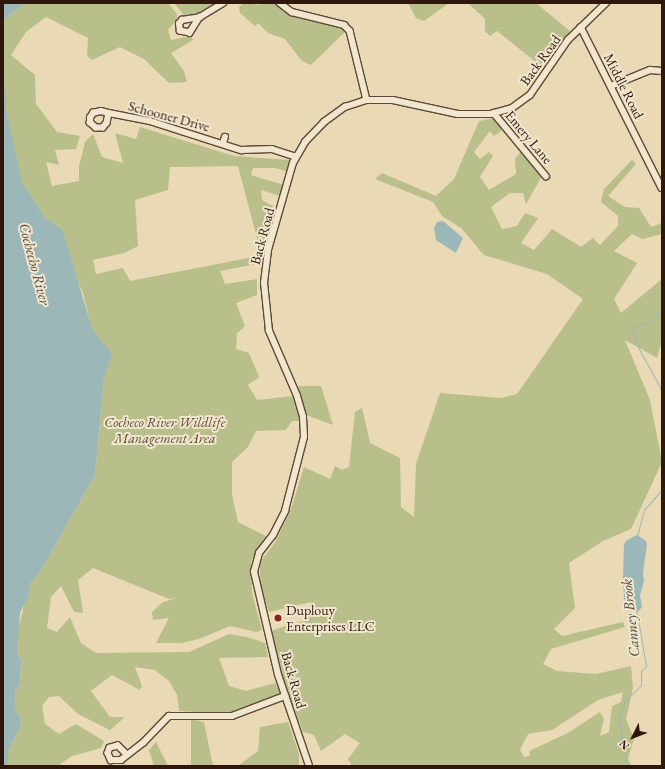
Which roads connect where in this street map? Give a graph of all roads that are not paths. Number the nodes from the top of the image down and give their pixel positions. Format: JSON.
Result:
{"nodes":[{"id":1,"x":224,"y":3,"type":"edge"},
{"id":2,"x":280,"y":3,"type":"edge"},
{"id":3,"x":606,"y":3,"type":"edge"},
{"id":4,"x":200,"y":17,"type":"dead end"},
{"id":5,"x":581,"y":27,"type":"junction"},
{"id":6,"x":662,"y":70,"type":"edge"},
{"id":7,"x":611,"y":86,"type":"junction"},
{"id":8,"x":367,"y":100,"type":"junction"},
{"id":9,"x":109,"y":113,"type":"dead end"},
{"id":10,"x":494,"y":114,"type":"junction"},
{"id":11,"x":225,"y":137,"type":"dead end"},
{"id":12,"x":223,"y":143,"type":"junction"},
{"id":13,"x":296,"y":158,"type":"junction"},
{"id":14,"x":546,"y":176,"type":"dead end"},
{"id":15,"x":662,"y":188,"type":"edge"},
{"id":16,"x":285,"y":696,"type":"junction"},
{"id":17,"x":127,"y":755,"type":"dead end"},
{"id":18,"x":309,"y":766,"type":"edge"}],
"edges":[{"from":1,"to":4,"type":"street"},
{"from":2,"to":8,"type":"street"},
{"from":3,"to":5,"type":"street"},
{"from":5,"to":7,"type":"street","name":"Middle Road"},
{"from":5,"to":10,"type":"street","name":"Back Road"},
{"from":6,"to":7,"type":"street"},
{"from":7,"to":15,"type":"street","name":"Middle Road"},
{"from":8,"to":10,"type":"street","name":"Back Road"},
{"from":8,"to":13,"type":"street","name":"Back Road"},
{"from":9,"to":12,"type":"street","name":"Schooner Drive"},
{"from":10,"to":14,"type":"street","name":"Emery Lane"},
{"from":11,"to":12,"type":"street","name":"Schooner Drive"},
{"from":12,"to":13,"type":"street","name":"Schooner Drive"},
{"from":13,"to":16,"type":"street","name":"Back Road"},
{"from":16,"to":17,"type":"street"},
{"from":16,"to":18,"type":"street","name":"Back Road"}]}
